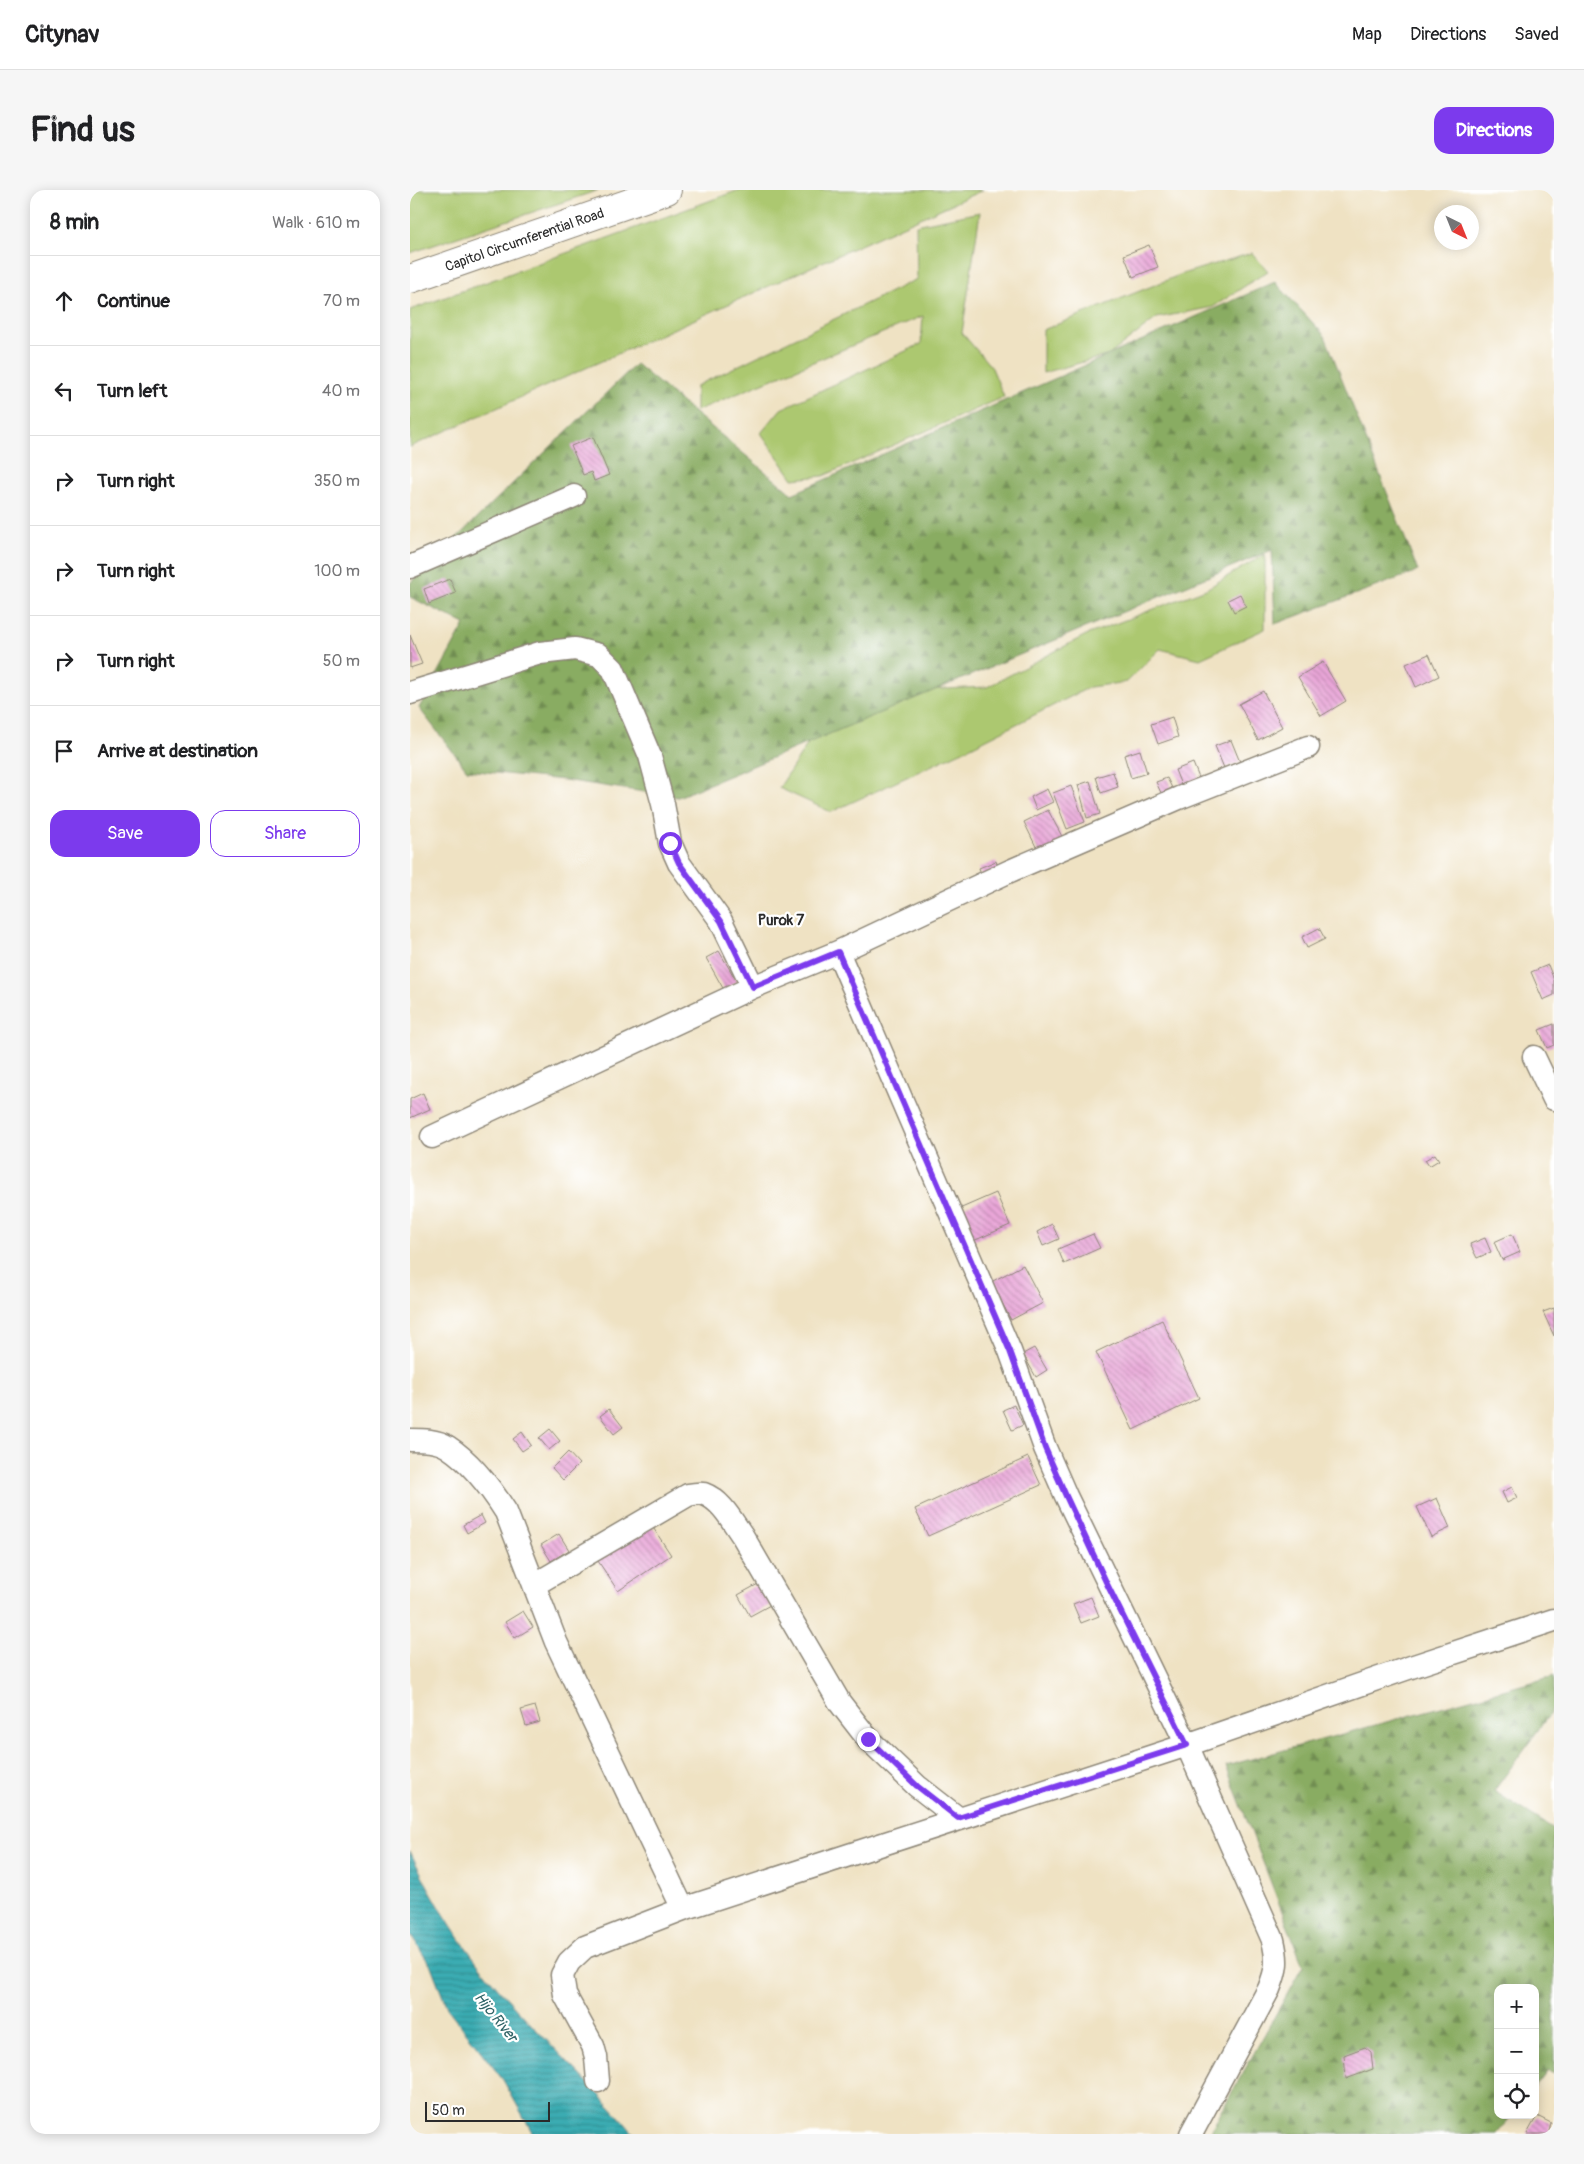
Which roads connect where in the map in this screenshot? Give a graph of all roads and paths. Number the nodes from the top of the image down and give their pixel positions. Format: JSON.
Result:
{"nodes":[{"id":1,"x":667,"y":190,"type":"edge"},
{"id":2,"x":410,"y":279,"type":"edge"},
{"id":3,"x":574,"y":496,"type":"dead end"},
{"id":4,"x":410,"y":567,"type":"edge"},
{"id":5,"x":410,"y":693,"type":"edge"},
{"id":6,"x":1308,"y":747,"type":"dead end"},
{"id":7,"x":838,"y":952,"type":"junction"},
{"id":8,"x":753,"y":987,"type":"junction"},
{"id":9,"x":1534,"y":1057,"type":"dead end"},
{"id":10,"x":1554,"y":1099,"type":"edge"},
{"id":11,"x":432,"y":1137,"type":"dead end"},
{"id":12,"x":410,"y":1440,"type":"edge"},
{"id":13,"x":534,"y":1585,"type":"junction"},
{"id":14,"x":1554,"y":1620,"type":"edge"},
{"id":15,"x":1187,"y":1745,"type":"junction"},
{"id":16,"x":958,"y":1818,"type":"junction"},
{"id":17,"x":682,"y":1909,"type":"junction"},
{"id":18,"x":598,"y":2081,"type":"dead end"},
{"id":19,"x":1191,"y":2134,"type":"edge"}],
"edges":[{"from":1,"to":2,"type":"main road","name":"Capitol Circumferential Road"},
{"from":3,"to":4,"type":"street"},
{"from":5,"to":8,"type":"street"},
{"from":6,"to":7,"type":"street"},
{"from":7,"to":8,"type":"street"},
{"from":7,"to":15,"type":"street"},
{"from":8,"to":11,"type":"street"},
{"from":9,"to":10,"type":"street"},
{"from":12,"to":13,"type":"street"},
{"from":13,"to":16,"type":"street"},
{"from":13,"to":17,"type":"street"},
{"from":14,"to":15,"type":"street"},
{"from":15,"to":16,"type":"street"},
{"from":15,"to":19,"type":"street"},
{"from":16,"to":17,"type":"street"},
{"from":17,"to":18,"type":"street"}]}
